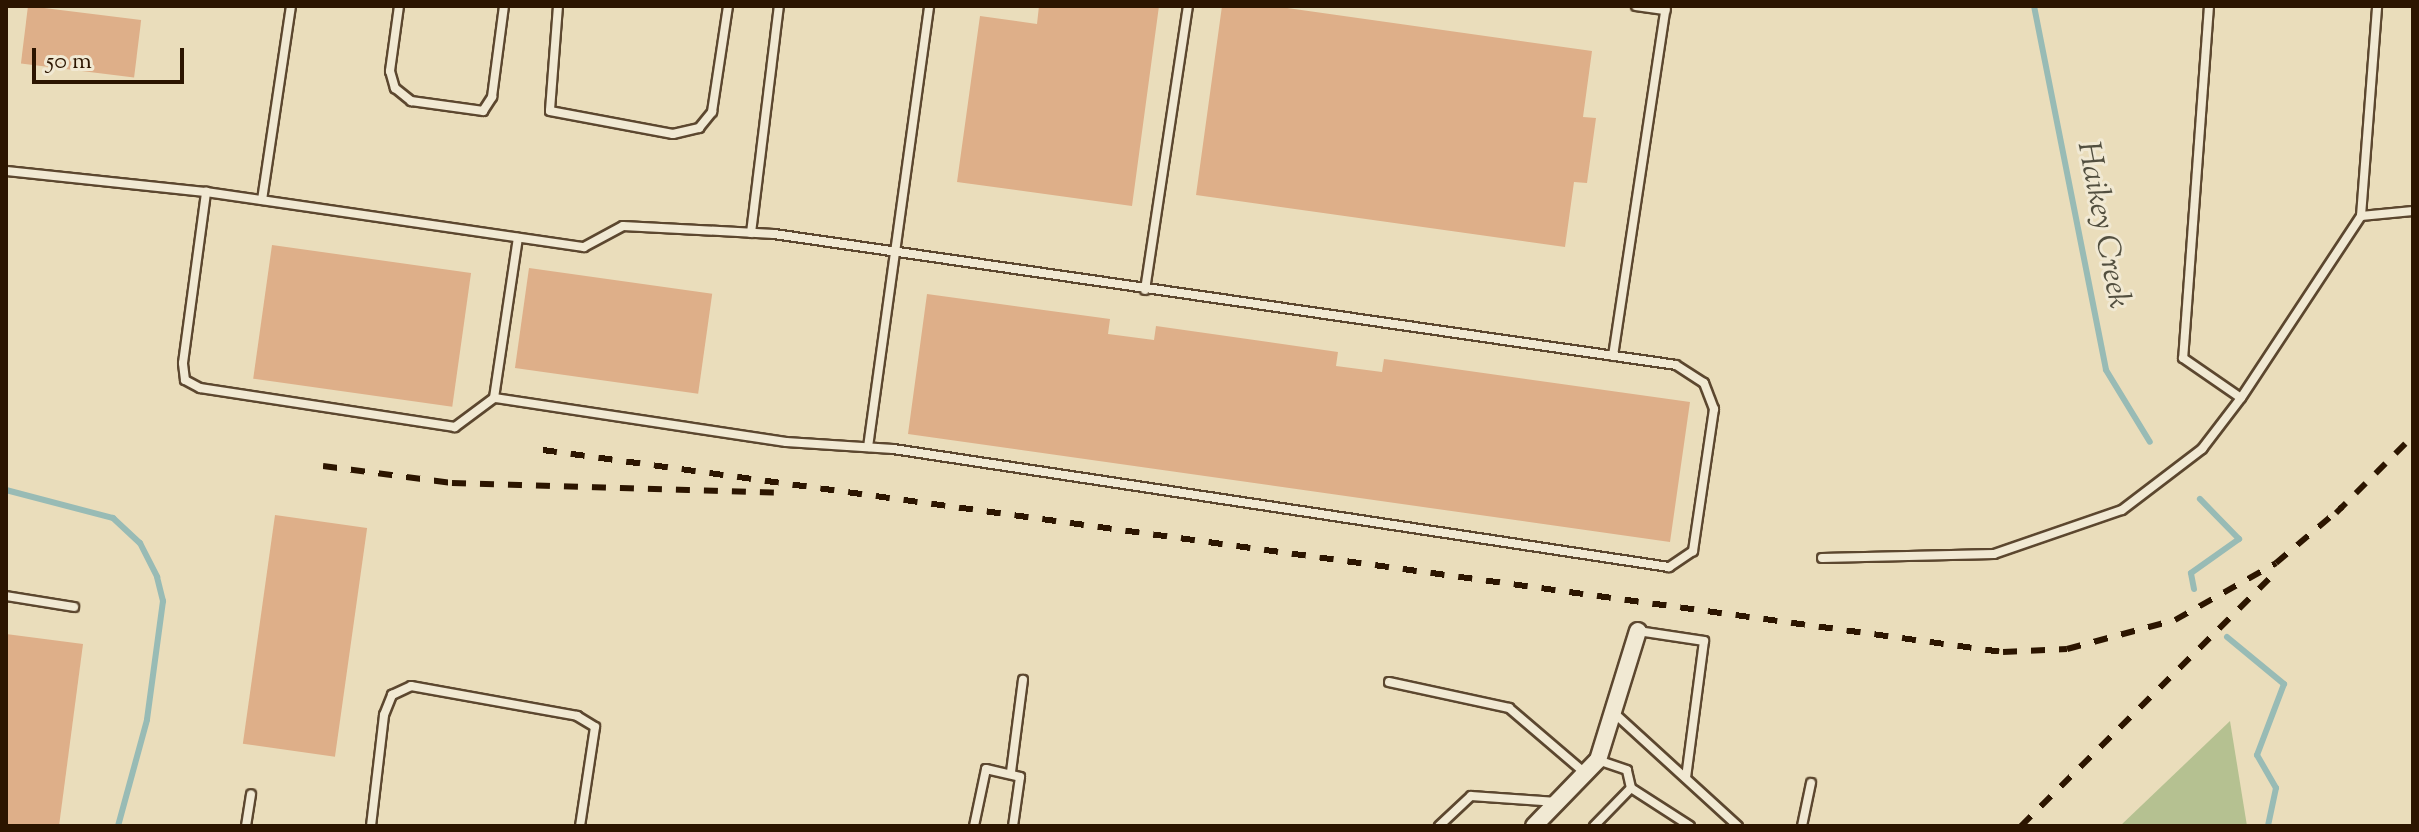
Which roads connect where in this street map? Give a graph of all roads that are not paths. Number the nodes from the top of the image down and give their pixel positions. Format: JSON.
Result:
{"nodes":[{"id":1,"x":291,"y":6,"type":"edge"},
{"id":2,"x":399,"y":6,"type":"edge"},
{"id":3,"x":504,"y":6,"type":"edge"},
{"id":4,"x":558,"y":6,"type":"edge"},
{"id":5,"x":728,"y":6,"type":"edge"},
{"id":6,"x":779,"y":6,"type":"edge"},
{"id":7,"x":929,"y":6,"type":"edge"},
{"id":8,"x":1188,"y":6,"type":"edge"},
{"id":9,"x":1636,"y":6,"type":"edge"},
{"id":10,"x":2209,"y":6,"type":"edge"},
{"id":11,"x":2377,"y":6,"type":"edge"},
{"id":12,"x":1666,"y":8,"type":"edge"},
{"id":13,"x":6,"y":171,"type":"edge"},
{"id":14,"x":206,"y":192,"type":"junction"},
{"id":15,"x":262,"y":200,"type":"junction"},
{"id":16,"x":2413,"y":211,"type":"edge"},
{"id":17,"x":2361,"y":216,"type":"junction"},
{"id":18,"x":751,"y":233,"type":"junction"},
{"id":19,"x":518,"y":238,"type":"junction"},
{"id":20,"x":894,"y":253,"type":"junction"},
{"id":21,"x":1145,"y":290,"type":"junction"},
{"id":22,"x":1613,"y":356,"type":"junction"},
{"id":23,"x":494,"y":398,"type":"junction"},
{"id":24,"x":2241,"y":398,"type":"junction"},
{"id":25,"x":868,"y":447,"type":"junction"},
{"id":26,"x":1822,"y":558,"type":"dead end"},
{"id":27,"x":6,"y":596,"type":"edge"},
{"id":28,"x":74,"y":607,"type":"dead end"},
{"id":29,"x":1638,"y":631,"type":"joint"},
{"id":30,"x":1023,"y":680,"type":"dead end"},
{"id":31,"x":1389,"y":682,"type":"dead end"},
{"id":32,"x":1613,"y":712,"type":"junction"},
{"id":33,"x":1598,"y":760,"type":"junction"},
{"id":34,"x":1011,"y":772,"type":"junction"},
{"id":35,"x":1585,"y":773,"type":"junction"},
{"id":36,"x":1686,"y":778,"type":"junction"},
{"id":37,"x":1811,"y":783,"type":"dead end"},
{"id":38,"x":1631,"y":788,"type":"junction"},
{"id":39,"x":251,"y":794,"type":"dead end"},
{"id":40,"x":1558,"y":802,"type":"junction"},
{"id":41,"x":246,"y":826,"type":"edge"},
{"id":42,"x":371,"y":826,"type":"edge"},
{"id":43,"x":580,"y":826,"type":"edge"},
{"id":44,"x":974,"y":826,"type":"edge"},
{"id":45,"x":1013,"y":826,"type":"edge"},
{"id":46,"x":1439,"y":826,"type":"edge"},
{"id":47,"x":1534,"y":826,"type":"edge"},
{"id":48,"x":1594,"y":826,"type":"edge"},
{"id":49,"x":1690,"y":826,"type":"edge"},
{"id":50,"x":1738,"y":826,"type":"edge"},
{"id":51,"x":1802,"y":826,"type":"edge"}],
"edges":[{"from":1,"to":15,"type":"lane"},
{"from":2,"to":3,"type":"lane"},
{"from":4,"to":5,"type":"lane"},
{"from":6,"to":18,"type":"lane"},
{"from":7,"to":20,"type":"lane"},
{"from":8,"to":21,"type":"lane"},
{"from":9,"to":12,"type":"lane"},
{"from":10,"to":24,"type":"lane"},
{"from":11,"to":17,"type":"lane"},
{"from":12,"to":22,"type":"lane"},
{"from":13,"to":14,"type":"lane"},
{"from":14,"to":15,"type":"lane"},
{"from":14,"to":23,"type":"lane"},
{"from":15,"to":19,"type":"lane"},
{"from":16,"to":17,"type":"lane"},
{"from":17,"to":24,"type":"lane"},
{"from":18,"to":19,"type":"lane"},
{"from":18,"to":20,"type":"lane"},
{"from":19,"to":23,"type":"lane"},
{"from":20,"to":21,"type":"lane"},
{"from":20,"to":25,"type":"lane"},
{"from":21,"to":22,"type":"lane"},
{"from":22,"to":25,"type":"lane"},
{"from":23,"to":25,"type":"lane"},
{"from":24,"to":26,"type":"lane"},
{"from":27,"to":28,"type":"lane"},
{"from":29,"to":32,"type":"street"},
{"from":29,"to":36,"type":"lane"},
{"from":30,"to":34,"type":"lane"},
{"from":31,"to":35,"type":"lane"},
{"from":32,"to":33,"type":"street"},
{"from":32,"to":36,"type":"lane"},
{"from":33,"to":35,"type":"street"},
{"from":33,"to":38,"type":"lane"},
{"from":34,"to":44,"type":"lane"},
{"from":34,"to":45,"type":"lane"},
{"from":35,"to":40,"type":"street"},
{"from":36,"to":50,"type":"lane"},
{"from":37,"to":51,"type":"lane"},
{"from":38,"to":48,"type":"lane"},
{"from":38,"to":49,"type":"lane"},
{"from":39,"to":41,"type":"lane"},
{"from":40,"to":46,"type":"lane"},
{"from":40,"to":47,"type":"street"},
{"from":42,"to":43,"type":"lane"}]}
